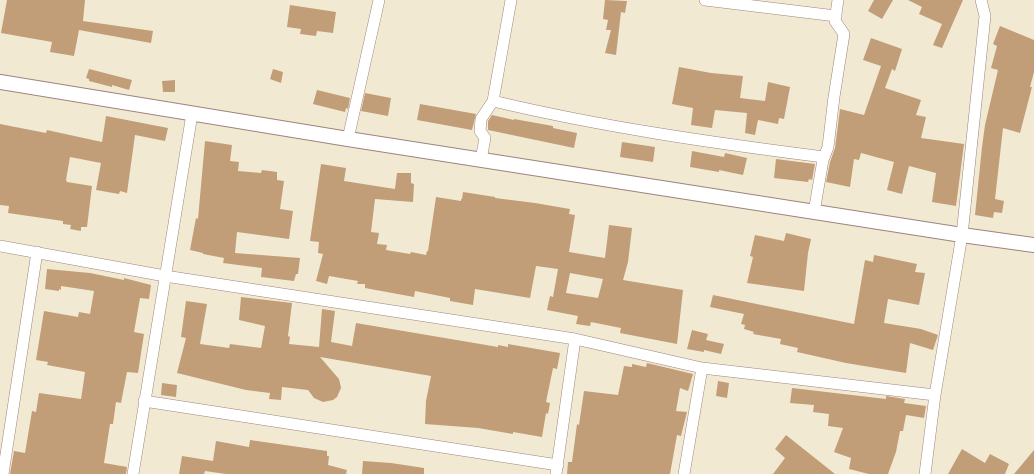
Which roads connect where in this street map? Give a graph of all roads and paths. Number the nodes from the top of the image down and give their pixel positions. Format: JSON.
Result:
{"nodes":[{"id":1,"x":379,"y":0,"type":"edge"},
{"id":2,"x":511,"y":0,"type":"edge"},
{"id":3,"x":705,"y":0,"type":"edge"},
{"id":4,"x":838,"y":0,"type":"edge"},
{"id":5,"x":981,"y":0,"type":"edge"},
{"id":6,"x":989,"y":0,"type":"edge"},
{"id":7,"x":836,"y":16,"type":"junction"},
{"id":8,"x":985,"y":16,"type":"junction"},
{"id":9,"x":0,"y":82,"type":"edge"},
{"id":10,"x":493,"y":100,"type":"junction"},
{"id":11,"x":192,"y":114,"type":"junction"},
{"id":12,"x":348,"y":140,"type":"junction"},
{"id":13,"x":824,"y":156,"type":"junction"},
{"id":14,"x":481,"y":160,"type":"junction"},
{"id":15,"x":814,"y":212,"type":"junction"},
{"id":16,"x":962,"y":235,"type":"junction"},
{"id":17,"x":1034,"y":245,"type":"edge"},
{"id":18,"x":0,"y":246,"type":"edge"},
{"id":19,"x":37,"y":252,"type":"junction"},
{"id":20,"x":165,"y":276,"type":"junction"},
{"id":21,"x":575,"y":339,"type":"junction"},
{"id":22,"x":702,"y":368,"type":"junction"},
{"id":23,"x":935,"y":395,"type":"junction"},
{"id":24,"x":144,"y":401,"type":"junction"},
{"id":25,"x":557,"y":470,"type":"edge"},
{"id":26,"x":3,"y":474,"type":"edge"},
{"id":27,"x":133,"y":474,"type":"edge"},
{"id":28,"x":684,"y":474,"type":"edge"},
{"id":29,"x":925,"y":474,"type":"edge"}],
"edges":[{"from":1,"to":12,"type":"street"},
{"from":2,"to":10,"type":"street"},
{"from":3,"to":7,"type":"street"},
{"from":4,"to":7,"type":"street"},
{"from":5,"to":8,"type":"street"},
{"from":6,"to":8,"type":"street"},
{"from":7,"to":13,"type":"street"},
{"from":8,"to":16,"type":"street"},
{"from":9,"to":11,"type":"street"},
{"from":10,"to":13,"type":"street"},
{"from":10,"to":14,"type":"street"},
{"from":11,"to":12,"type":"street"},
{"from":11,"to":20,"type":"street"},
{"from":12,"to":14,"type":"street"},
{"from":13,"to":15,"type":"street"},
{"from":14,"to":15,"type":"street"},
{"from":15,"to":16,"type":"street"},
{"from":16,"to":17,"type":"street"},
{"from":16,"to":23,"type":"street"},
{"from":18,"to":19,"type":"street"},
{"from":19,"to":20,"type":"street"},
{"from":19,"to":26,"type":"street"},
{"from":20,"to":21,"type":"street"},
{"from":20,"to":24,"type":"street"},
{"from":21,"to":22,"type":"street"},
{"from":21,"to":25,"type":"street"},
{"from":22,"to":23,"type":"street"},
{"from":22,"to":28,"type":"street"},
{"from":23,"to":29,"type":"street"},
{"from":24,"to":25,"type":"street"},
{"from":24,"to":27,"type":"street"}]}
